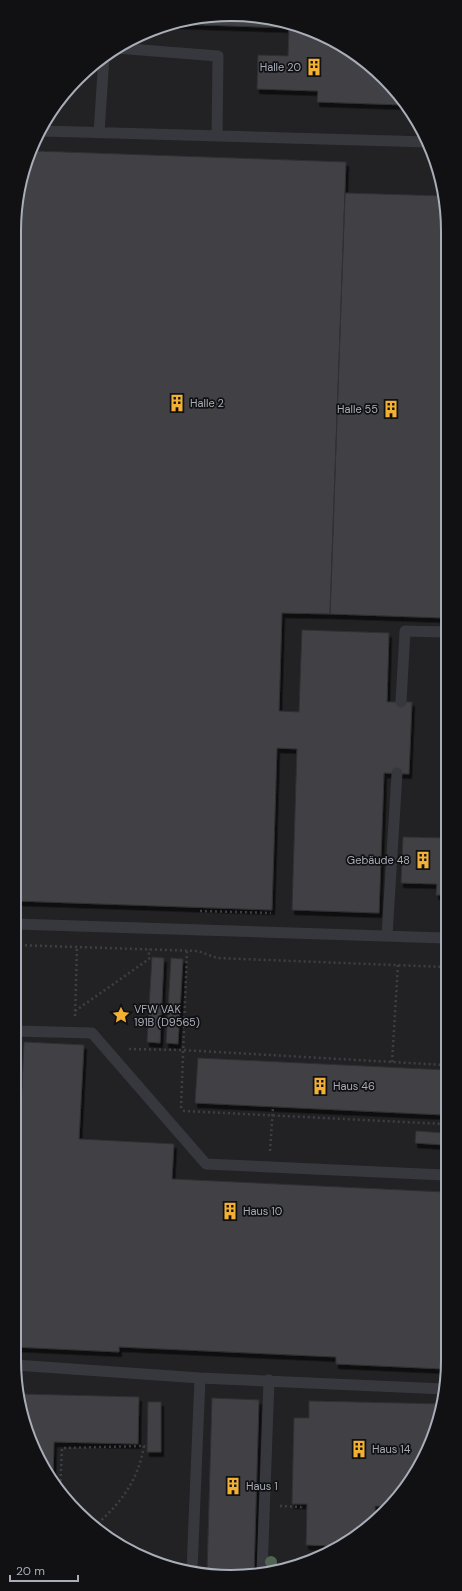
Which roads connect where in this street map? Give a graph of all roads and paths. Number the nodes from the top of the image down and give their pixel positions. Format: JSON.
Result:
{"nodes":[{"id":1,"x":126,"y":49,"type":"edge"},
{"id":2,"x":104,"y":64,"type":"edge"},
{"id":3,"x":46,"y":131,"type":"edge"},
{"id":4,"x":99,"y":133,"type":"junction"},
{"id":5,"x":217,"y":136,"type":"junction"},
{"id":6,"x":421,"y":142,"type":"edge"},
{"id":7,"x":441,"y":632,"type":"edge"},
{"id":8,"x":401,"y":702,"type":"dead end"},
{"id":9,"x":397,"y":773,"type":"dead end"},
{"id":10,"x":21,"y":924,"type":"edge"},
{"id":11,"x":78,"y":926,"type":"junction"},
{"id":12,"x":387,"y":936,"type":"junction"},
{"id":13,"x":441,"y":938,"type":"edge"},
{"id":14,"x":21,"y":945,"type":"edge"},
{"id":15,"x":77,"y":947,"type":"junction"},
{"id":16,"x":149,"y":950,"type":"junction"},
{"id":17,"x":187,"y":951,"type":"junction"},
{"id":18,"x":398,"y":965,"type":"junction"},
{"id":19,"x":441,"y":967,"type":"edge"},
{"id":20,"x":75,"y":1011,"type":"junction"},
{"id":21,"x":21,"y":1031,"type":"edge"},
{"id":22,"x":74,"y":1032,"type":"junction"},
{"id":23,"x":106,"y":1049,"type":"junction"},
{"id":24,"x":182,"y":1050,"type":"junction"},
{"id":25,"x":392,"y":1062,"type":"junction"},
{"id":26,"x":441,"y":1065,"type":"edge"},
{"id":27,"x":273,"y":1107,"type":"dead end"},
{"id":28,"x":181,"y":1111,"type":"junction"},
{"id":29,"x":272,"y":1115,"type":"junction"},
{"id":30,"x":441,"y":1124,"type":"edge"},
{"id":31,"x":180,"y":1134,"type":"junction"},
{"id":32,"x":270,"y":1167,"type":"junction"},
{"id":33,"x":441,"y":1175,"type":"edge"},
{"id":34,"x":21,"y":1365,"type":"edge"},
{"id":35,"x":200,"y":1378,"type":"junction"},
{"id":36,"x":269,"y":1380,"type":"junction"},
{"id":37,"x":439,"y":1390,"type":"edge"},
{"id":38,"x":60,"y":1483,"type":"edge"},
{"id":39,"x":302,"y":1504,"type":"dead end"},
{"id":40,"x":264,"y":1506,"type":"junction"},
{"id":41,"x":98,"y":1523,"type":"edge"},
{"id":42,"x":192,"y":1566,"type":"edge"},
{"id":43,"x":262,"y":1567,"type":"edge"}],
"edges":[{"from":1,"to":5,"type":"lane"},
{"from":2,"to":4,"type":"lane"},
{"from":3,"to":4,"type":"lane"},
{"from":4,"to":5,"type":"lane"},
{"from":5,"to":6,"type":"lane"},
{"from":7,"to":8,"type":"lane"},
{"from":9,"to":12,"type":"lane"},
{"from":10,"to":11,"type":"lane"},
{"from":11,"to":12,"type":"lane"},
{"from":11,"to":15,"type":"path"},
{"from":12,"to":13,"type":"lane"},
{"from":14,"to":15,"type":"path"},
{"from":15,"to":16,"type":"path"},
{"from":15,"to":20,"type":"path"},
{"from":16,"to":17,"type":"path"},
{"from":16,"to":20,"type":"path"},
{"from":17,"to":18,"type":"path"},
{"from":17,"to":24,"type":"path"},
{"from":18,"to":19,"type":"path"},
{"from":18,"to":25,"type":"path"},
{"from":20,"to":22,"type":"path"},
{"from":21,"to":22,"type":"lane"},
{"from":22,"to":23,"type":"lane"},
{"from":23,"to":24,"type":"path"},
{"from":23,"to":31,"type":"lane"},
{"from":24,"to":25,"type":"path"},
{"from":24,"to":28,"type":"path"},
{"from":25,"to":26,"type":"path"},
{"from":27,"to":29,"type":"path"},
{"from":28,"to":29,"type":"path"},
{"from":28,"to":31,"type":"path"},
{"from":29,"to":30,"type":"path"},
{"from":29,"to":32,"type":"path"},
{"from":31,"to":32,"type":"lane"},
{"from":32,"to":33,"type":"lane"},
{"from":34,"to":35,"type":"lane"},
{"from":35,"to":36,"type":"lane"},
{"from":35,"to":42,"type":"lane"},
{"from":36,"to":37,"type":"lane"},
{"from":36,"to":40,"type":"lane"},
{"from":38,"to":41,"type":"path"},
{"from":39,"to":40,"type":"path"},
{"from":40,"to":43,"type":"lane"}]}
